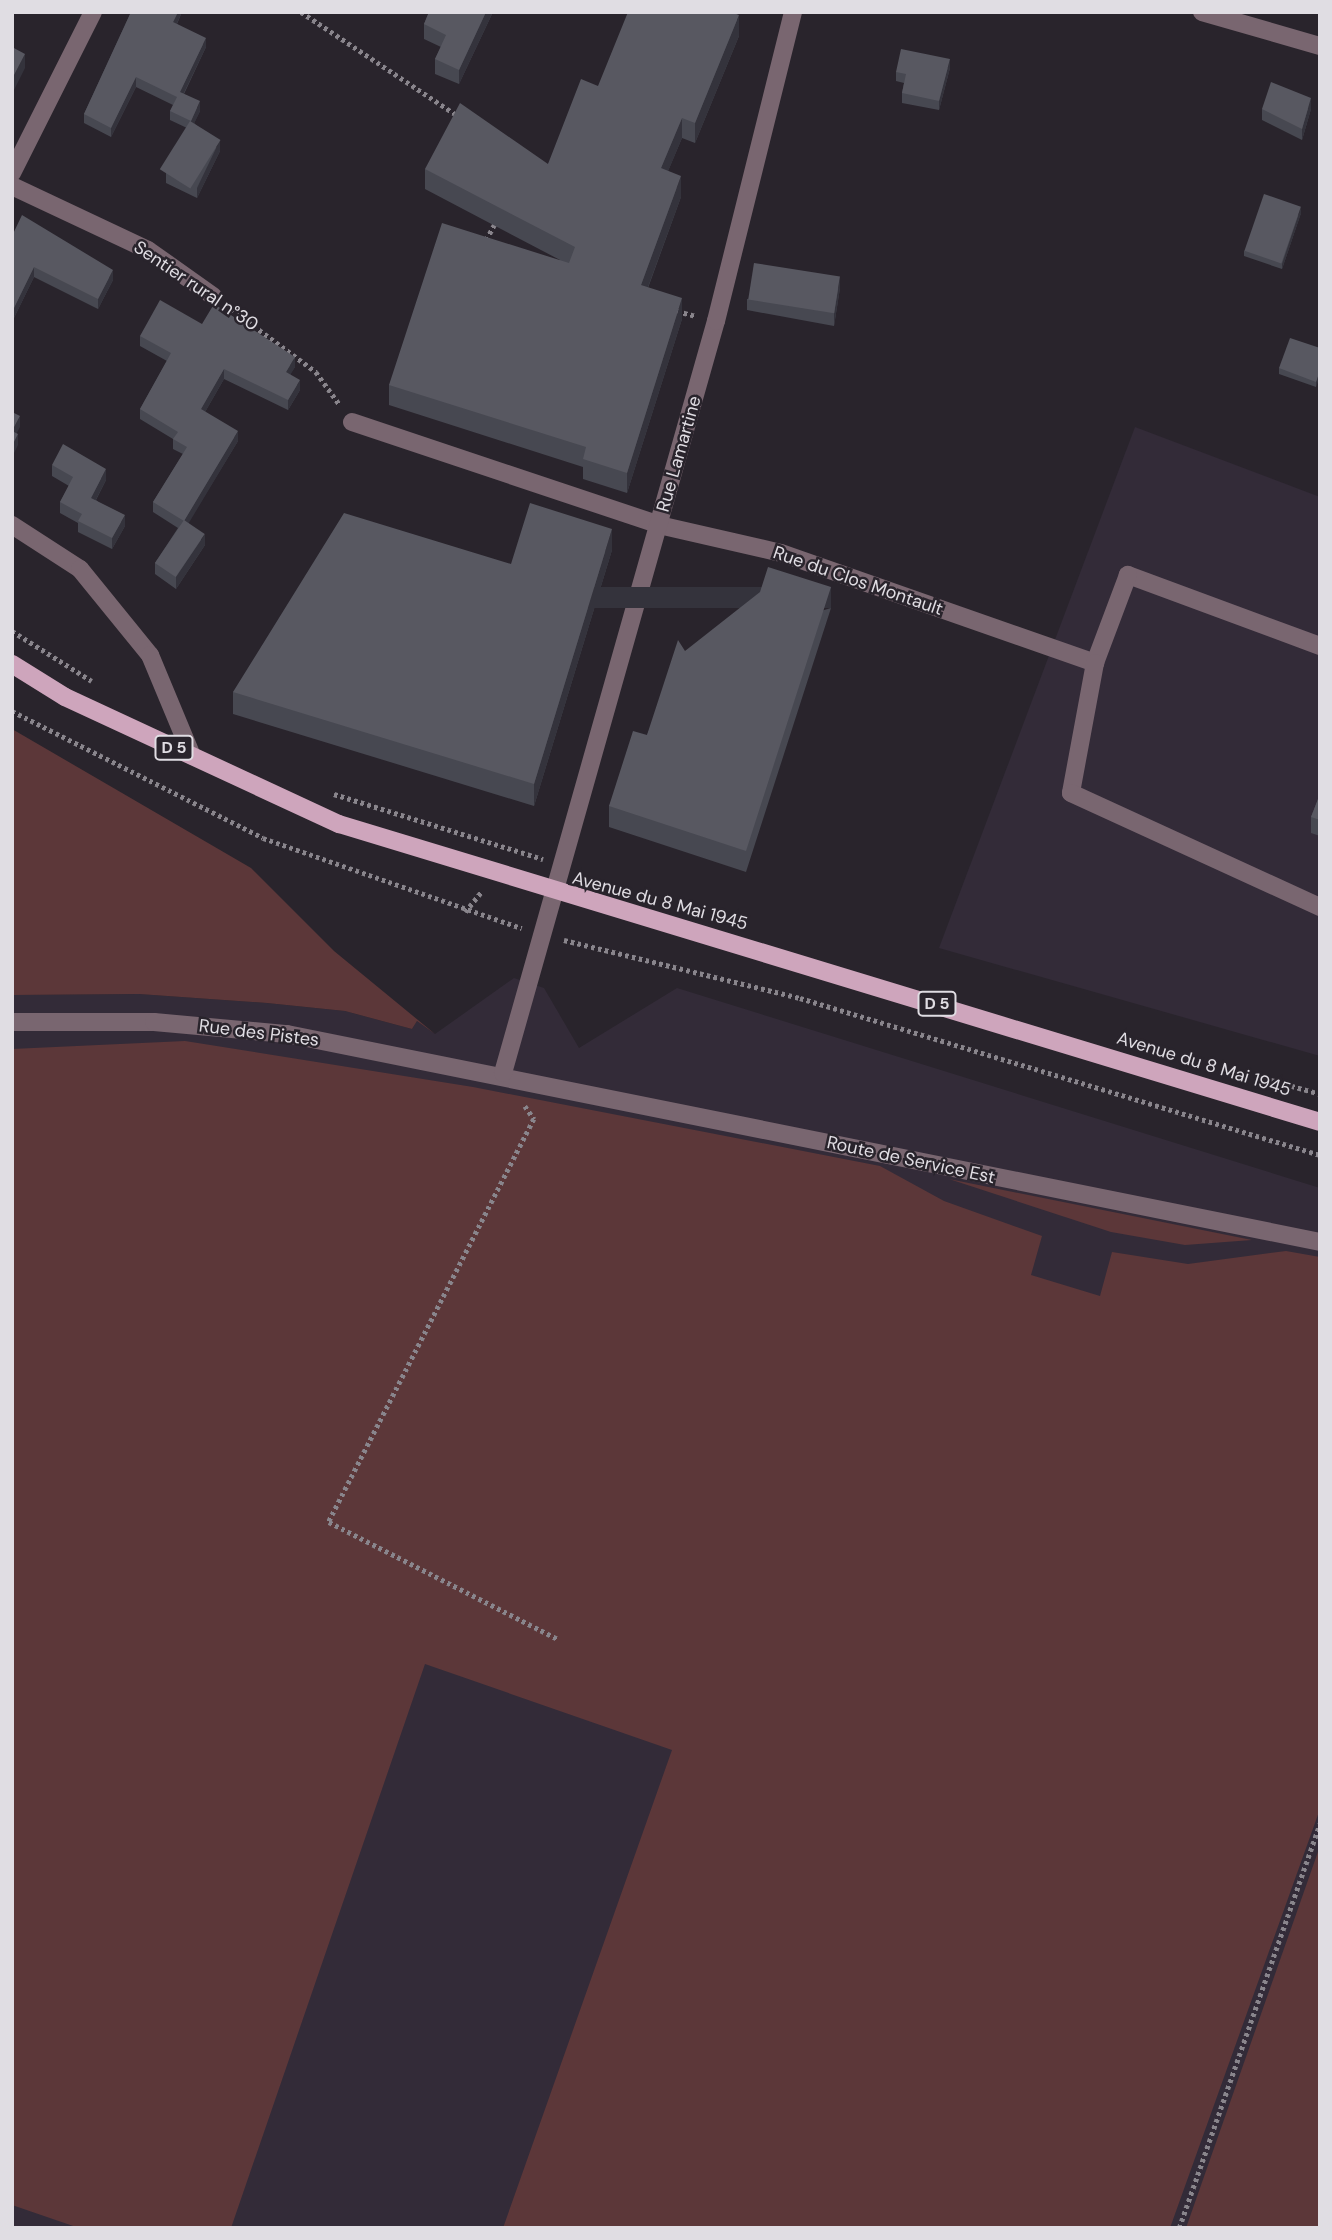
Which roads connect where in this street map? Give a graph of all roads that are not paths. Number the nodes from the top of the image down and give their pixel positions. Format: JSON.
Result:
{"nodes":[{"id":1,"x":93,"y":12,"type":"edge"},
{"id":2,"x":793,"y":12,"type":"edge"},
{"id":3,"x":1202,"y":12,"type":"edge"},
{"id":4,"x":1320,"y":46,"type":"edge"},
{"id":5,"x":12,"y":173,"type":"edge"},
{"id":6,"x":12,"y":186,"type":"edge"},
{"id":7,"x":213,"y":296,"type":"road end"},
{"id":8,"x":352,"y":422,"type":"road end"},
{"id":9,"x":12,"y":525,"type":"edge"},
{"id":10,"x":659,"y":525,"type":"junction"},
{"id":11,"x":1320,"y":646,"type":"edge"},
{"id":12,"x":1095,"y":663,"type":"junction"},
{"id":13,"x":12,"y":664,"type":"edge"},
{"id":14,"x":192,"y":756,"type":"junction"},
{"id":15,"x":552,"y":892,"type":"junction"},
{"id":16,"x":1320,"y":907,"type":"edge"},
{"id":17,"x":12,"y":1022,"type":"edge"},
{"id":18,"x":503,"y":1073,"type":"junction"},
{"id":19,"x":1320,"y":1122,"type":"edge"},
{"id":20,"x":1320,"y":1242,"type":"edge"}],
"edges":[{"from":1,"to":5,"type":"street"},
{"from":2,"to":10,"type":"street","name":"Rue Lamartine"},
{"from":3,"to":4,"type":"street"},
{"from":6,"to":7,"type":"street","name":"Sentier rural n°30"},
{"from":8,"to":10,"type":"street","name":"Rue du Clos Montault"},
{"from":9,"to":14,"type":"street"},
{"from":10,"to":12,"type":"street","name":"Rue du Clos Montault"},
{"from":10,"to":15,"type":"street","name":"Rue Lamartine"},
{"from":11,"to":12,"type":"street"},
{"from":12,"to":16,"type":"street"},
{"from":13,"to":14,"type":"main road","name":"Avenue du 8 Mai 1945","number":"D 5"},
{"from":14,"to":15,"type":"main road","name":"Avenue du 8 Mai 1945","number":"D 5"},
{"from":15,"to":18,"type":"street","name":"Rue Lamartine"},
{"from":15,"to":19,"type":"main road","name":"Avenue du 8 Mai 1945","number":"D 5"},
{"from":17,"to":18,"type":"street","name":"Rue des Pistes"},
{"from":18,"to":20,"type":"street","name":"Route de Service Est"}]}
